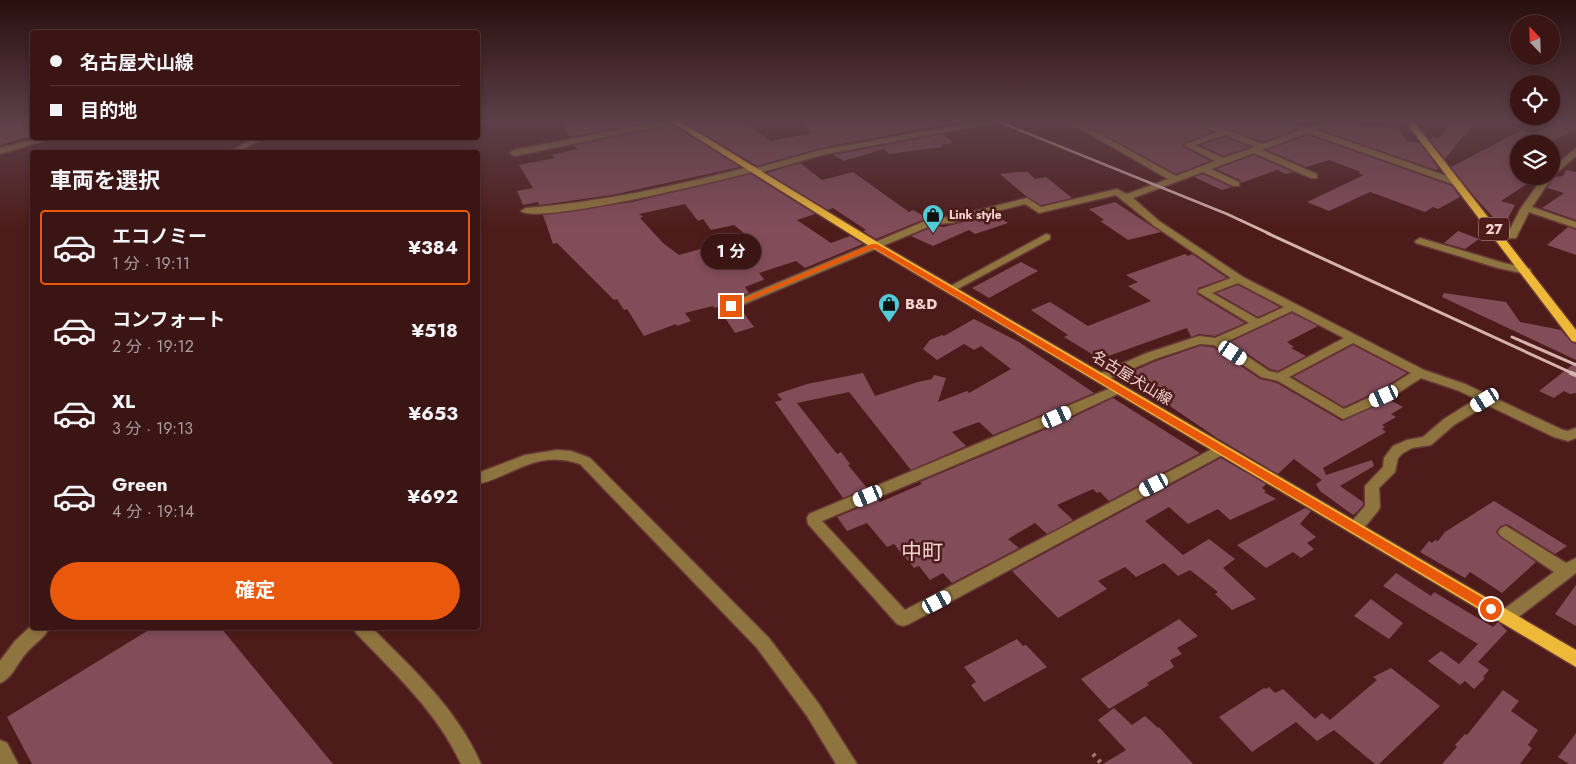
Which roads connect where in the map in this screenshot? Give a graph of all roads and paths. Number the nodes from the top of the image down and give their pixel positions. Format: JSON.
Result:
{"nodes":[{"id":1,"x":733,"y":157,"type":"edge"},
{"id":2,"x":807,"y":157,"type":"edge"},
{"id":3,"x":1135,"y":157,"type":"edge"},
{"id":4,"x":1213,"y":157,"type":"edge"},
{"id":5,"x":1238,"y":157,"type":"edge"},
{"id":6,"x":1275,"y":157,"type":"edge"},
{"id":7,"x":1383,"y":157,"type":"edge"},
{"id":8,"x":1437,"y":157,"type":"edge"},
{"id":9,"x":1569,"y":157,"type":"edge"},
{"id":10,"x":1566,"y":159,"type":"junction"},
{"id":11,"x":1224,"y":162,"type":"junction"},
{"id":12,"x":1576,"y":162,"type":"edge"},
{"id":13,"x":1560,"y":165,"type":"edge"},
{"id":14,"x":1204,"y":169,"type":"junction"},
{"id":15,"x":755,"y":170,"type":"junction"},
{"id":16,"x":1314,"y":176,"type":"dead end"},
{"id":17,"x":1175,"y":179,"type":"junction"},
{"id":18,"x":1458,"y":183,"type":"junction"},
{"id":19,"x":1236,"y":184,"type":"dead end"},
{"id":20,"x":1543,"y":185,"type":"edge"},
{"id":21,"x":1126,"y":196,"type":"junction"},
{"id":22,"x":1526,"y":208,"type":"junction"},
{"id":23,"x":526,"y":211,"type":"dead end"},
{"id":24,"x":1576,"y":225,"type":"edge"},
{"id":25,"x":1046,"y":237,"type":"dead end"},
{"id":26,"x":1500,"y":237,"type":"junction"},
{"id":27,"x":1420,"y":241,"type":"dead end"},
{"id":28,"x":875,"y":245,"type":"junction"},
{"id":29,"x":1526,"y":271,"type":"junction"},
{"id":30,"x":1239,"y":279,"type":"junction"},
{"id":31,"x":950,"y":288,"type":"junction"},
{"id":32,"x":731,"y":306,"type":"dead end"},
{"id":33,"x":1292,"y":306,"type":"junction"},
{"id":34,"x":1257,"y":323,"type":"junction"},
{"id":35,"x":1576,"y":338,"type":"edge"},
{"id":36,"x":1352,"y":339,"type":"junction"},
{"id":37,"x":1217,"y":342,"type":"junction"},
{"id":38,"x":1420,"y":373,"type":"junction"},
{"id":39,"x":1100,"y":378,"type":"junction"},
{"id":40,"x":1282,"y":378,"type":"junction"},
{"id":41,"x":1118,"y":389,"type":"junction"},
{"id":42,"x":1485,"y":400,"type":"junction"},
{"id":43,"x":1576,"y":433,"type":"edge"},
{"id":44,"x":1221,"y":450,"type":"junction"},
{"id":45,"x":480,"y":478,"type":"edge"},
{"id":46,"x":1354,"y":528,"type":"junction"},
{"id":47,"x":1506,"y":532,"type":"dead end"},
{"id":48,"x":1571,"y":568,"type":"edge"},
{"id":49,"x":1506,"y":617,"type":"junction"},
{"id":50,"x":39,"y":630,"type":"edge"},
{"id":51,"x":364,"y":630,"type":"edge"},
{"id":52,"x":1576,"y":659,"type":"edge"},
{"id":53,"x":0,"y":674,"type":"edge"},
{"id":54,"x":0,"y":749,"type":"edge"},
{"id":55,"x":1093,"y":754,"type":"dead end"},
{"id":56,"x":8,"y":764,"type":"edge"},
{"id":57,"x":471,"y":764,"type":"edge"},
{"id":58,"x":847,"y":764,"type":"edge"},
{"id":59,"x":1102,"y":764,"type":"edge"}],
"edges":[{"from":1,"to":15,"type":"main road","name":"名古屋犬山線"},
{"from":2,"to":15,"type":"street"},
{"from":3,"to":17,"type":"street"},
{"from":4,"to":11,"type":"street"},
{"from":5,"to":11,"type":"street"},
{"from":6,"to":16,"type":"street"},
{"from":7,"to":18,"type":"street"},
{"from":8,"to":18,"type":"main road","number":"27"},
{"from":9,"to":10,"type":"street"},
{"from":10,"to":12,"type":"street"},
{"from":10,"to":13,"type":"street"},
{"from":11,"to":14,"type":"street"},
{"from":14,"to":17,"type":"street"},
{"from":14,"to":19,"type":"street"},
{"from":15,"to":23,"type":"street"},
{"from":15,"to":28,"type":"main road","name":"名古屋犬山線"},
{"from":17,"to":21,"type":"street"},
{"from":18,"to":26,"type":"main road","number":"27"},
{"from":20,"to":22,"type":"street"},
{"from":21,"to":28,"type":"street"},
{"from":21,"to":30,"type":"street"},
{"from":22,"to":24,"type":"street"},
{"from":22,"to":26,"type":"street"},
{"from":25,"to":31,"type":"street"},
{"from":26,"to":29,"type":"main road","number":"27"},
{"from":27,"to":29,"type":"street"},
{"from":28,"to":31,"type":"main road","name":"名古屋犬山線"},
{"from":28,"to":32,"type":"street"},
{"from":29,"to":35,"type":"main road","number":"27"},
{"from":30,"to":33,"type":"street"},
{"from":30,"to":34,"type":"street"},
{"from":31,"to":39,"type":"main road","name":"名古屋犬山線"},
{"from":33,"to":34,"type":"street"},
{"from":33,"to":36,"type":"street"},
{"from":34,"to":37,"type":"street"},
{"from":36,"to":38,"type":"street"},
{"from":36,"to":40,"type":"street"},
{"from":37,"to":39,"type":"street"},
{"from":37,"to":40,"type":"street"},
{"from":38,"to":40,"type":"street"},
{"from":38,"to":42,"type":"street"},
{"from":39,"to":41,"type":"main road","name":"名古屋犬山線"},
{"from":41,"to":44,"type":"main road","name":"名古屋犬山線"},
{"from":41,"to":44,"type":"street"},
{"from":42,"to":43,"type":"street"},
{"from":42,"to":46,"type":"street"},
{"from":44,"to":46,"type":"main road","name":"名古屋犬山線"},
{"from":45,"to":58,"type":"street"},
{"from":46,"to":49,"type":"main road","name":"名古屋犬山線"},
{"from":47,"to":48,"type":"street"},
{"from":48,"to":49,"type":"street"},
{"from":49,"to":52,"type":"main road","name":"名古屋犬山線"},
{"from":50,"to":53,"type":"street"},
{"from":51,"to":57,"type":"street"},
{"from":54,"to":56,"type":"street"},
{"from":55,"to":59,"type":"path"}]}
